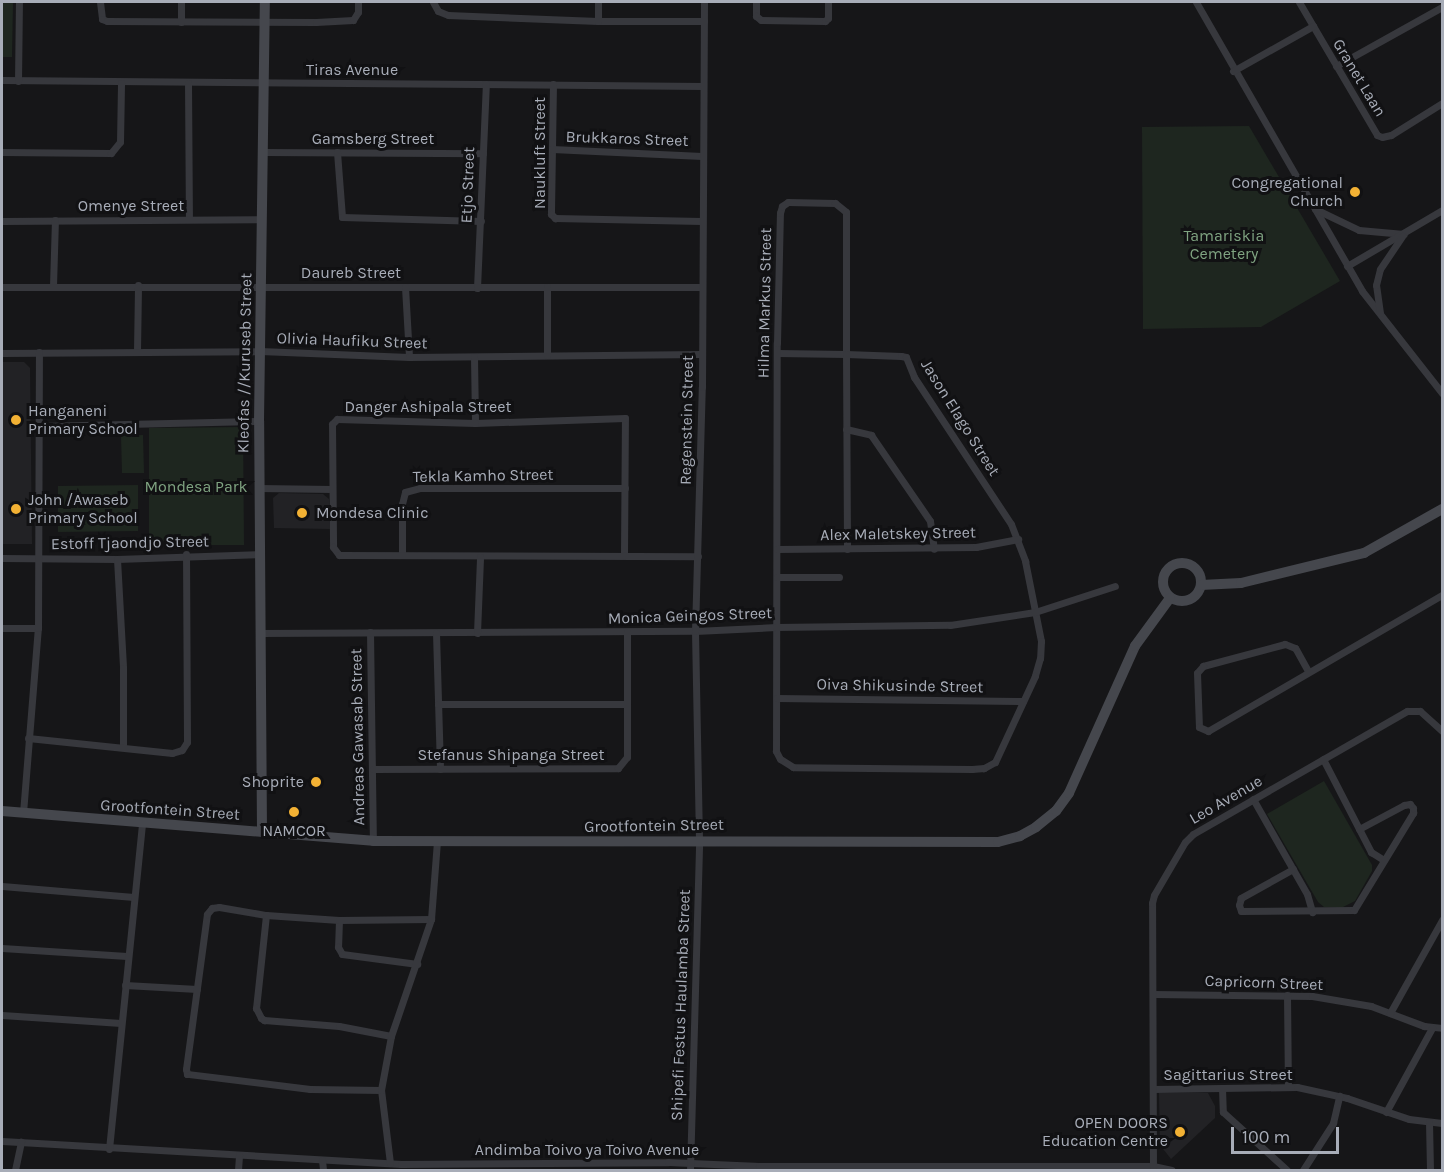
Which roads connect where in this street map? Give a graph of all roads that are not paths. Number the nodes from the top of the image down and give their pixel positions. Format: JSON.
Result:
{"nodes":[{"id":1,"x":19,"y":2,"type":"edge"},
{"id":2,"x":100,"y":2,"type":"edge"},
{"id":3,"x":181,"y":2,"type":"edge"},
{"id":4,"x":265,"y":2,"type":"edge"},
{"id":5,"x":358,"y":2,"type":"edge"},
{"id":6,"x":433,"y":2,"type":"edge"},
{"id":7,"x":598,"y":2,"type":"edge"},
{"id":8,"x":704,"y":2,"type":"edge"},
{"id":9,"x":756,"y":2,"type":"edge"},
{"id":10,"x":828,"y":2,"type":"edge"},
{"id":11,"x":1196,"y":2,"type":"edge"},
{"id":12,"x":1299,"y":2,"type":"edge"},
{"id":13,"x":1443,"y":7,"type":"edge"},
{"id":14,"x":598,"y":21,"type":"junction"},
{"id":15,"x":704,"y":21,"type":"junction"},
{"id":16,"x":181,"y":22,"type":"junction"},
{"id":17,"x":264,"y":22,"type":"junction"},
{"id":18,"x":1313,"y":26,"type":"junction"},
{"id":19,"x":1336,"y":66,"type":"junction"},
{"id":20,"x":1233,"y":70,"type":"junction"},
{"id":21,"x":2,"y":81,"type":"edge"},
{"id":22,"x":18,"y":81,"type":"junction"},
{"id":23,"x":122,"y":83,"type":"junction"},
{"id":24,"x":188,"y":83,"type":"junction"},
{"id":25,"x":264,"y":83,"type":"junction"},
{"id":26,"x":486,"y":84,"type":"junction"},
{"id":27,"x":553,"y":84,"type":"junction"},
{"id":28,"x":703,"y":86,"type":"junction"},
{"id":29,"x":1443,"y":103,"type":"edge"},
{"id":30,"x":552,"y":149,"type":"junction"},
{"id":31,"x":2,"y":152,"type":"edge"},
{"id":32,"x":263,"y":152,"type":"junction"},
{"id":33,"x":337,"y":152,"type":"junction"},
{"id":34,"x":483,"y":153,"type":"junction"},
{"id":35,"x":702,"y":156,"type":"junction"},
{"id":36,"x":1313,"y":207,"type":"junction"},
{"id":37,"x":1443,"y":210,"type":"edge"},
{"id":38,"x":189,"y":219,"type":"junction"},
{"id":39,"x":262,"y":219,"type":"junction"},
{"id":40,"x":55,"y":220,"type":"junction"},
{"id":41,"x":2,"y":221,"type":"edge"},
{"id":42,"x":481,"y":221,"type":"junction"},
{"id":43,"x":701,"y":221,"type":"junction"},
{"id":44,"x":1404,"y":234,"type":"junction"},
{"id":45,"x":1347,"y":266,"type":"junction"},
{"id":46,"x":138,"y":285,"type":"junction"},
{"id":47,"x":53,"y":286,"type":"junction"},
{"id":48,"x":2,"y":287,"type":"edge"},
{"id":49,"x":262,"y":287,"type":"junction"},
{"id":50,"x":405,"y":287,"type":"junction"},
{"id":51,"x":547,"y":287,"type":"junction"},
{"id":52,"x":700,"y":287,"type":"junction"},
{"id":53,"x":477,"y":288,"type":"junction"},
{"id":54,"x":1380,"y":315,"type":"junction"},
{"id":55,"x":137,"y":351,"type":"junction"},
{"id":56,"x":260,"y":351,"type":"junction"},
{"id":57,"x":2,"y":352,"type":"edge"},
{"id":58,"x":39,"y":352,"type":"junction"},
{"id":59,"x":777,"y":353,"type":"junction"},
{"id":60,"x":701,"y":354,"type":"junction"},
{"id":61,"x":846,"y":354,"type":"junction"},
{"id":62,"x":547,"y":356,"type":"junction"},
{"id":63,"x":409,"y":357,"type":"junction"},
{"id":64,"x":474,"y":357,"type":"junction"},
{"id":65,"x":1443,"y":393,"type":"edge"},
{"id":66,"x":259,"y":421,"type":"junction"},
{"id":67,"x":475,"y":423,"type":"junction"},
{"id":68,"x":40,"y":426,"type":"junction"},
{"id":69,"x":846,"y":429,"type":"junction"},
{"id":70,"x":259,"y":488,"type":"junction"},
{"id":71,"x":625,"y":488,"type":"junction"},
{"id":72,"x":332,"y":489,"type":"junction"},
{"id":73,"x":1443,"y":509,"type":"edge"},
{"id":74,"x":1018,"y":539,"type":"junction"},
{"id":75,"x":777,"y":549,"type":"junction"},
{"id":76,"x":847,"y":549,"type":"junction"},
{"id":77,"x":934,"y":549,"type":"junction"},
{"id":78,"x":186,"y":554,"type":"junction"},
{"id":79,"x":260,"y":554,"type":"junction"},
{"id":80,"x":402,"y":554,"type":"junction"},
{"id":81,"x":624,"y":554,"type":"junction"},
{"id":82,"x":698,"y":556,"type":"junction"},
{"id":83,"x":480,"y":557,"type":"junction"},
{"id":84,"x":2,"y":558,"type":"edge"},
{"id":85,"x":39,"y":558,"type":"junction"},
{"id":86,"x":117,"y":559,"type":"junction"},
{"id":87,"x":777,"y":577,"type":"junction"},
{"id":88,"x":839,"y":577,"type":"dead end"},
{"id":89,"x":1201,"y":585,"type":"junction"},
{"id":90,"x":1115,"y":586,"type":"dead end"},
{"id":91,"x":1443,"y":596,"type":"edge"},
{"id":92,"x":1170,"y":598,"type":"junction"},
{"id":93,"x":1035,"y":612,"type":"junction"},
{"id":94,"x":776,"y":627,"type":"junction"},
{"id":95,"x":2,"y":628,"type":"edge"},
{"id":96,"x":38,"y":628,"type":"junction"},
{"id":97,"x":695,"y":631,"type":"junction"},
{"id":98,"x":370,"y":632,"type":"junction"},
{"id":99,"x":627,"y":632,"type":"junction"},
{"id":100,"x":260,"y":633,"type":"junction"},
{"id":101,"x":436,"y":633,"type":"junction"},
{"id":102,"x":477,"y":633,"type":"junction"},
{"id":103,"x":1308,"y":671,"type":"junction"},
{"id":104,"x":777,"y":698,"type":"junction"},
{"id":105,"x":1023,"y":700,"type":"junction"},
{"id":106,"x":438,"y":704,"type":"junction"},
{"id":107,"x":627,"y":704,"type":"junction"},
{"id":108,"x":1443,"y":731,"type":"edge"},
{"id":109,"x":28,"y":738,"type":"junction"},
{"id":110,"x":123,"y":747,"type":"junction"},
{"id":111,"x":1323,"y":759,"type":"junction"},
{"id":112,"x":373,"y":769,"type":"junction"},
{"id":113,"x":440,"y":769,"type":"junction"},
{"id":114,"x":1253,"y":799,"type":"junction"},
{"id":115,"x":2,"y":811,"type":"edge"},
{"id":116,"x":23,"y":813,"type":"junction"},
{"id":117,"x":142,"y":824,"type":"junction"},
{"id":118,"x":1359,"y":829,"type":"junction"},
{"id":119,"x":262,"y":832,"type":"junction"},
{"id":120,"x":699,"y":840,"type":"junction"},
{"id":121,"x":373,"y":841,"type":"junction"},
{"id":122,"x":437,"y":841,"type":"junction"},
{"id":123,"x":1384,"y":860,"type":"junction"},
{"id":124,"x":1293,"y":869,"type":"junction"},
{"id":125,"x":2,"y":886,"type":"edge"},
{"id":126,"x":134,"y":897,"type":"junction"},
{"id":127,"x":1312,"y":912,"type":"junction"},
{"id":128,"x":266,"y":915,"type":"junction"},
{"id":129,"x":431,"y":919,"type":"junction"},
{"id":130,"x":339,"y":920,"type":"junction"},
{"id":131,"x":1443,"y":920,"type":"edge"},
{"id":132,"x":2,"y":948,"type":"edge"},
{"id":133,"x":127,"y":956,"type":"junction"},
{"id":134,"x":417,"y":964,"type":"junction"},
{"id":135,"x":125,"y":986,"type":"junction"},
{"id":136,"x":197,"y":989,"type":"junction"},
{"id":137,"x":1153,"y":994,"type":"junction"},
{"id":138,"x":1287,"y":995,"type":"junction"},
{"id":139,"x":1390,"y":1013,"type":"junction"},
{"id":140,"x":2,"y":1016,"type":"edge"},
{"id":141,"x":121,"y":1023,"type":"junction"},
{"id":142,"x":1432,"y":1028,"type":"junction"},
{"id":143,"x":1443,"y":1028,"type":"edge"},
{"id":144,"x":391,"y":1036,"type":"junction"},
{"id":145,"x":1288,"y":1087,"type":"junction"},
{"id":146,"x":1222,"y":1088,"type":"junction"},
{"id":147,"x":1154,"y":1089,"type":"junction"},
{"id":148,"x":381,"y":1090,"type":"junction"},
{"id":149,"x":1339,"y":1096,"type":"junction"},
{"id":150,"x":1386,"y":1112,"type":"junction"},
{"id":151,"x":1429,"y":1122,"type":"junction"},
{"id":152,"x":1443,"y":1123,"type":"edge"},
{"id":153,"x":2,"y":1141,"type":"edge"},
{"id":154,"x":21,"y":1142,"type":"junction"},
{"id":155,"x":109,"y":1149,"type":"junction"},
{"id":156,"x":239,"y":1155,"type":"junction"},
{"id":157,"x":322,"y":1160,"type":"junction"},
{"id":158,"x":668,"y":1162,"type":"junction"},
{"id":159,"x":390,"y":1163,"type":"junction"},
{"id":160,"x":690,"y":1166,"type":"edge"},
{"id":161,"x":1153,"y":1166,"type":"junction"},
{"id":162,"x":402,"y":1167,"type":"edge"},
{"id":163,"x":800,"y":1168,"type":"edge"},
{"id":164,"x":15,"y":1170,"type":"edge"},
{"id":165,"x":238,"y":1170,"type":"edge"},
{"id":166,"x":323,"y":1170,"type":"edge"},
{"id":167,"x":659,"y":1170,"type":"edge"},
{"id":168,"x":1172,"y":1170,"type":"edge"},
{"id":169,"x":1287,"y":1170,"type":"edge"},
{"id":170,"x":1303,"y":1170,"type":"edge"},
{"id":171,"x":1430,"y":1170,"type":"edge"}],
"edges":[{"from":1,"to":22,"type":"street"},
{"from":2,"to":16,"type":"street"},
{"from":3,"to":16,"type":"street"},
{"from":4,"to":17,"type":"street","name":"Kleofas //Kuruseb Street"},
{"from":5,"to":17,"type":"street"},
{"from":6,"to":14,"type":"street"},
{"from":7,"to":14,"type":"street"},
{"from":8,"to":15,"type":"street","name":"Regenstein Street"},
{"from":9,"to":10,"type":"street"},
{"from":11,"to":20,"type":"street"},
{"from":12,"to":18,"type":"street","name":"Granet Laan"},
{"from":13,"to":19,"type":"street"},
{"from":14,"to":15,"type":"street"},
{"from":15,"to":28,"type":"street","name":"Regenstein Street"},
{"from":16,"to":17,"type":"street"},
{"from":17,"to":25,"type":"street","name":"Kleofas //Kuruseb Street"},
{"from":18,"to":19,"type":"street","name":"Granet Laan"},
{"from":18,"to":20,"type":"street"},
{"from":19,"to":29,"type":"street","name":"Granet Laan"},
{"from":20,"to":36,"type":"street"},
{"from":21,"to":22,"type":"street","name":"Tiras Avenue"},
{"from":22,"to":23,"type":"street","name":"Tiras Avenue"},
{"from":23,"to":24,"type":"street","name":"Tiras Avenue"},
{"from":23,"to":31,"type":"street"},
{"from":24,"to":25,"type":"street","name":"Tiras Avenue"},
{"from":24,"to":38,"type":"street"},
{"from":25,"to":26,"type":"street","name":"Tiras Avenue"},
{"from":25,"to":32,"type":"street","name":"Kleofas //Kuruseb Street"},
{"from":26,"to":27,"type":"street","name":"Tiras Avenue"},
{"from":26,"to":34,"type":"street","name":"Etjo Street"},
{"from":27,"to":28,"type":"street","name":"Tiras Avenue"},
{"from":27,"to":30,"type":"street","name":"Naukluft Street"},
{"from":28,"to":35,"type":"street","name":"Regenstein Street"},
{"from":30,"to":35,"type":"street","name":"Brukkaros Street"},
{"from":30,"to":43,"type":"street","name":"Naukluft Street"},
{"from":32,"to":33,"type":"street","name":"Gamsberg Street"},
{"from":32,"to":39,"type":"street","name":"Kleofas //Kuruseb Street"},
{"from":33,"to":34,"type":"street","name":"Gamsberg Street"},
{"from":33,"to":42,"type":"street"},
{"from":34,"to":42,"type":"street","name":"Etjo Street"},
{"from":35,"to":43,"type":"street","name":"Regenstein Street"},
{"from":36,"to":44,"type":"street"},
{"from":36,"to":45,"type":"street"},
{"from":37,"to":44,"type":"street"},
{"from":38,"to":39,"type":"street","name":"Omenye Street"},
{"from":38,"to":40,"type":"street","name":"Omenye Street"},
{"from":39,"to":49,"type":"street","name":"Kleofas //Kuruseb Street"},
{"from":40,"to":41,"type":"street","name":"Omenye Street"},
{"from":40,"to":47,"type":"street"},
{"from":42,"to":53,"type":"street","name":"Etjo Street"},
{"from":43,"to":52,"type":"street","name":"Regenstein Street"},
{"from":44,"to":45,"type":"street"},
{"from":44,"to":54,"type":"street"},
{"from":45,"to":54,"type":"street"},
{"from":46,"to":47,"type":"street","name":"Daureb Street"},
{"from":46,"to":49,"type":"street","name":"Daureb Street"},
{"from":46,"to":55,"type":"street"},
{"from":47,"to":48,"type":"street","name":"Daureb Street"},
{"from":49,"to":50,"type":"street","name":"Daureb Street"},
{"from":49,"to":56,"type":"street","name":"Kleofas //Kuruseb Street"},
{"from":50,"to":53,"type":"street","name":"Daureb Street"},
{"from":50,"to":63,"type":"street"},
{"from":51,"to":52,"type":"street","name":"Daureb Street"},
{"from":51,"to":53,"type":"street","name":"Daureb Street"},
{"from":51,"to":62,"type":"street"},
{"from":52,"to":60,"type":"street","name":"Regenstein Street"},
{"from":54,"to":65,"type":"street"},
{"from":55,"to":56,"type":"street","name":"Olivia Haufiku Street"},
{"from":55,"to":58,"type":"street","name":"Olivia Haufiku Street"},
{"from":56,"to":63,"type":"street","name":"Olivia Haufiku Street"},
{"from":56,"to":66,"type":"street","name":"Kleofas //Kuruseb Street"},
{"from":57,"to":58,"type":"street","name":"Olivia Haufiku Street"},
{"from":58,"to":68,"type":"street"},
{"from":59,"to":61,"type":"street","name":"Jason Elago Street"},
{"from":59,"to":61,"type":"street","name":"Hilma Markus Street"},
{"from":59,"to":75,"type":"street","name":"Hilma Markus Street"},
{"from":60,"to":62,"type":"street","name":"Olivia Haufiku Street"},
{"from":60,"to":82,"type":"street","name":"Regenstein Street"},
{"from":61,"to":69,"type":"street","name":"Hilma Markus Street"},
{"from":61,"to":74,"type":"street","name":"Jason Elago Street"},
{"from":62,"to":64,"type":"street","name":"Olivia Haufiku Street"},
{"from":63,"to":64,"type":"street","name":"Olivia Haufiku Street"},
{"from":64,"to":67,"type":"street"},
{"from":66,"to":68,"type":"street"},
{"from":66,"to":70,"type":"street","name":"Kleofas //Kuruseb Street"},
{"from":67,"to":71,"type":"street","name":"Danger Ashipala Street"},
{"from":67,"to":72,"type":"street","name":"Danger Ashipala Street"},
{"from":68,"to":85,"type":"street"},
{"from":69,"to":76,"type":"street","name":"Hilma Markus Street"},
{"from":69,"to":77,"type":"street"},
{"from":70,"to":72,"type":"street"},
{"from":70,"to":79,"type":"street","name":"Kleofas //Kuruseb Street"},
{"from":71,"to":80,"type":"street","name":"Tekla Kamho Street"},
{"from":71,"to":81,"type":"street","name":"Danger Ashipala Street"},
{"from":72,"to":80,"type":"street","name":"Danger Ashipala Street"},
{"from":73,"to":89,"type":"street"},
{"from":74,"to":77,"type":"street","name":"Alex Maletskey Street"},
{"from":74,"to":93,"type":"street","name":"Jason Elago Street"},
{"from":75,"to":76,"type":"street","name":"Alex Maletskey Street"},
{"from":75,"to":87,"type":"street","name":"Hilma Markus Street"},
{"from":76,"to":77,"type":"street","name":"Alex Maletskey Street"},
{"from":78,"to":79,"type":"street","name":"Estoff Tjaondjo Street"},
{"from":78,"to":86,"type":"street","name":"Estoff Tjaondjo Street"},
{"from":78,"to":110,"type":"street"},
{"from":79,"to":100,"type":"street","name":"Kleofas //Kuruseb Street"},
{"from":80,"to":83,"type":"street","name":"Danger Ashipala Street"},
{"from":81,"to":82,"type":"street","name":"Danger Ashipala Street"},
{"from":81,"to":83,"type":"street","name":"Danger Ashipala Street"},
{"from":82,"to":97,"type":"street","name":"Regenstein Street"},
{"from":83,"to":102,"type":"street"},
{"from":84,"to":85,"type":"street","name":"Estoff Tjaondjo Street"},
{"from":85,"to":86,"type":"street","name":"Estoff Tjaondjo Street"},
{"from":85,"to":96,"type":"street"},
{"from":86,"to":110,"type":"street"},
{"from":87,"to":88,"type":"street"},
{"from":87,"to":94,"type":"street","name":"Hilma Markus Street"},
{"from":89,"to":92,"type":"street"},
{"from":89,"to":92,"type":"street"},
{"from":90,"to":93,"type":"street","name":"Monica Geingos Street"},
{"from":91,"to":103,"type":"street"},
{"from":92,"to":120,"type":"street","name":"Grootfontein Street"},
{"from":93,"to":94,"type":"street","name":"Monica Geingos Street"},
{"from":93,"to":105,"type":"street","name":"Jason Elago Street"},
{"from":94,"to":97,"type":"street","name":"Monica Geingos Street"},
{"from":94,"to":104,"type":"street","name":"Hilma Markus Street"},
{"from":95,"to":96,"type":"street"},
{"from":96,"to":109,"type":"street"},
{"from":97,"to":99,"type":"street","name":"Monica Geingos Street"},
{"from":97,"to":120,"type":"street","name":"Regenstein Street"},
{"from":98,"to":100,"type":"street","name":"Monica Geingos Street"},
{"from":98,"to":101,"type":"street","name":"Monica Geingos Street"},
{"from":98,"to":112,"type":"street","name":"Andreas Gawasab Street"},
{"from":99,"to":102,"type":"street","name":"Monica Geingos Street"},
{"from":99,"to":107,"type":"street","name":"Stefanus Shipanga Street"},
{"from":100,"to":119,"type":"street","name":"Kleofas //Kuruseb Street"},
{"from":101,"to":102,"type":"street","name":"Monica Geingos Street"},
{"from":101,"to":106,"type":"street"},
{"from":103,"to":103,"type":"street"},
{"from":104,"to":105,"type":"street","name":"Oiva Shikusinde Street"},
{"from":104,"to":105,"type":"street","name":"Hilma Markus Street"},
{"from":106,"to":107,"type":"street"},
{"from":106,"to":113,"type":"street"},
{"from":107,"to":113,"type":"street","name":"Stefanus Shipanga Street"},
{"from":108,"to":111,"type":"street","name":"Leo Avenue"},
{"from":109,"to":110,"type":"street"},
{"from":109,"to":116,"type":"street"},
{"from":111,"to":114,"type":"street","name":"Leo Avenue"},
{"from":111,"to":118,"type":"street"},
{"from":112,"to":113,"type":"street","name":"Stefanus Shipanga Street"},
{"from":112,"to":121,"type":"street","name":"Andreas Gawasab Street"},
{"from":114,"to":124,"type":"street"},
{"from":114,"to":137,"type":"street","name":"Leo Avenue"},
{"from":115,"to":116,"type":"street","name":"Grootfontein Street"},
{"from":116,"to":117,"type":"street","name":"Grootfontein Street"},
{"from":117,"to":119,"type":"street","name":"Grootfontein Street"},
{"from":117,"to":126,"type":"street"},
{"from":118,"to":123,"type":"street"},
{"from":118,"to":123,"type":"street"},
{"from":119,"to":121,"type":"street","name":"Grootfontein Street"},
{"from":120,"to":122,"type":"street","name":"Grootfontein Street"},
{"from":120,"to":160,"type":"street","name":"Shipefi Festus Haulamba Street"},
{"from":121,"to":122,"type":"street","name":"Grootfontein Street"},
{"from":122,"to":129,"type":"street"},
{"from":123,"to":127,"type":"street"},
{"from":124,"to":127,"type":"street"},
{"from":124,"to":127,"type":"street"},
{"from":125,"to":126,"type":"street"},
{"from":126,"to":133,"type":"street"},
{"from":128,"to":130,"type":"street"},
{"from":128,"to":136,"type":"street"},
{"from":128,"to":144,"type":"street"},
{"from":129,"to":130,"type":"street"},
{"from":129,"to":134,"type":"street"},
{"from":130,"to":134,"type":"street"},
{"from":131,"to":139,"type":"street"},
{"from":132,"to":133,"type":"street"},
{"from":133,"to":135,"type":"street"},
{"from":134,"to":144,"type":"street"},
{"from":135,"to":136,"type":"street"},
{"from":135,"to":141,"type":"street"},
{"from":136,"to":148,"type":"street"},
{"from":137,"to":138,"type":"street","name":"Capricorn Street"},
{"from":137,"to":147,"type":"street","name":"Leo Avenue"},
{"from":138,"to":139,"type":"street","name":"Capricorn Street"},
{"from":138,"to":145,"type":"street"},
{"from":139,"to":142,"type":"street","name":"Capricorn Street"},
{"from":140,"to":141,"type":"street"},
{"from":141,"to":155,"type":"street"},
{"from":142,"to":143,"type":"street","name":"Capricorn Street"},
{"from":142,"to":150,"type":"street"},
{"from":144,"to":148,"type":"street"},
{"from":145,"to":146,"type":"street","name":"Sagittarius Street"},
{"from":145,"to":149,"type":"street","name":"Sagittarius Street"},
{"from":146,"to":147,"type":"street","name":"Sagittarius Street"},
{"from":146,"to":169,"type":"street"},
{"from":147,"to":161,"type":"street","name":"Leo Avenue"},
{"from":148,"to":159,"type":"street"},
{"from":149,"to":150,"type":"street","name":"Sagittarius Street"},
{"from":149,"to":170,"type":"street"},
{"from":150,"to":151,"type":"street","name":"Sagittarius Street"},
{"from":151,"to":152,"type":"street","name":"Sagittarius Street"},
{"from":151,"to":171,"type":"street"},
{"from":153,"to":154,"type":"street","name":"Andimba Toivo ya Toivo Avenue"},
{"from":154,"to":155,"type":"street","name":"Andimba Toivo ya Toivo Avenue"},
{"from":154,"to":164,"type":"street"},
{"from":155,"to":156,"type":"street","name":"Andimba Toivo ya Toivo Avenue"},
{"from":156,"to":157,"type":"street","name":"Andimba Toivo ya Toivo Avenue"},
{"from":156,"to":165,"type":"street"},
{"from":157,"to":159,"type":"street","name":"Andimba Toivo ya Toivo Avenue"},
{"from":157,"to":166,"type":"street"},
{"from":158,"to":160,"type":"street","name":"Andimba Toivo ya Toivo Avenue"},
{"from":158,"to":162,"type":"street","name":"Andimba Toivo ya Toivo Avenue"},
{"from":158,"to":167,"type":"street"},
{"from":159,"to":162,"type":"street","name":"Andimba Toivo ya Toivo Avenue"},
{"from":160,"to":163,"type":"street","name":"Andimba Toivo ya Toivo Avenue"},
{"from":161,"to":163,"type":"street","name":"Andimba Toivo ya Toivo Avenue"},
{"from":161,"to":168,"type":"street","name":"Andimba Toivo ya Toivo Avenue"}]}
